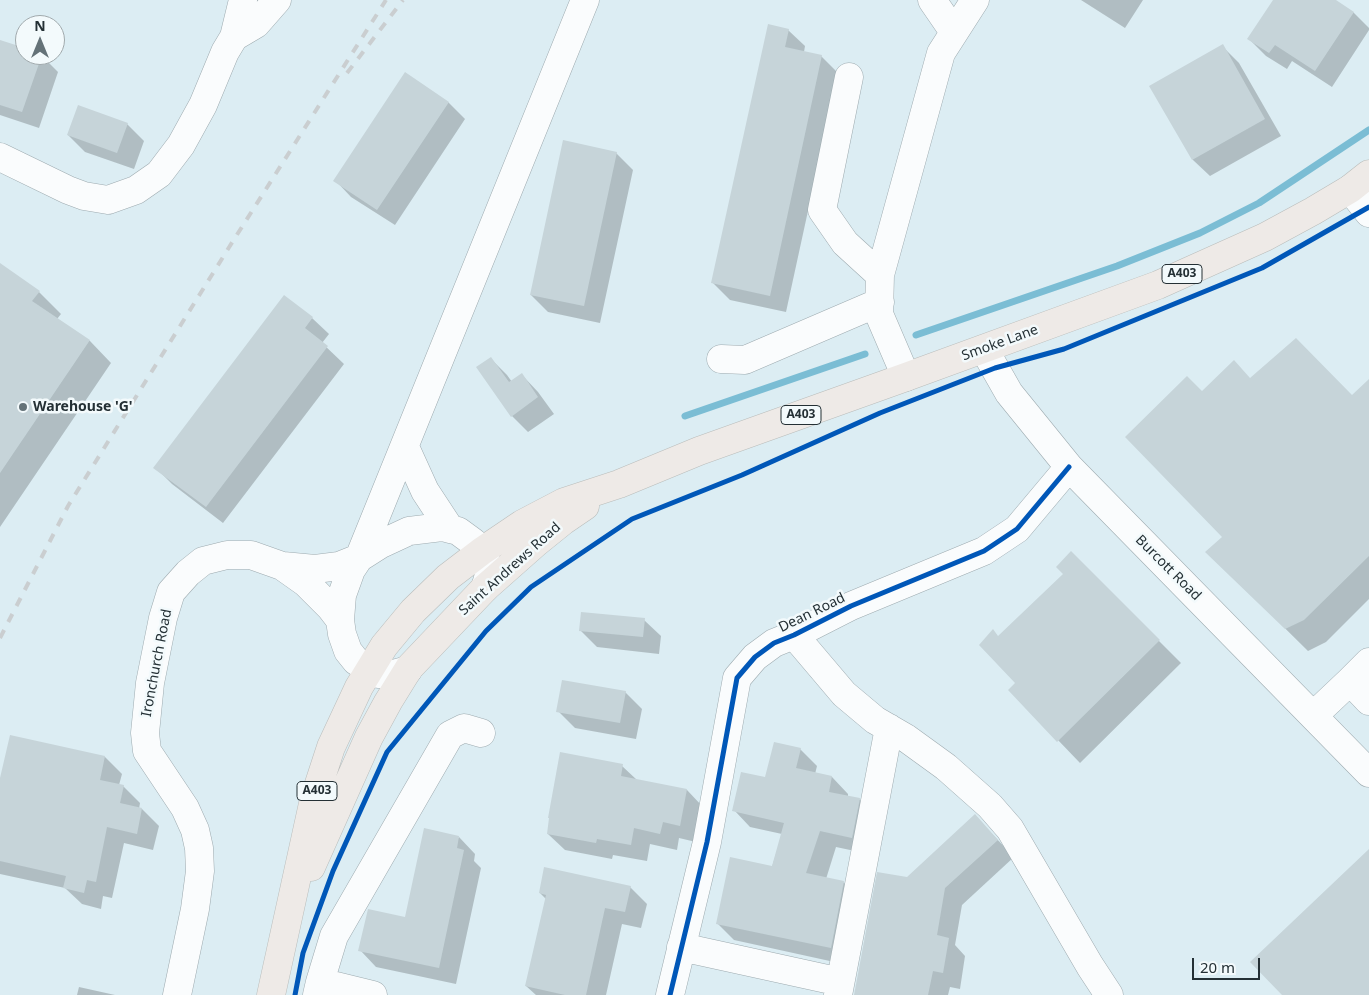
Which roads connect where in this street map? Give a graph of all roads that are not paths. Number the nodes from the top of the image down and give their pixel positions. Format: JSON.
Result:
{"nodes":[{"id":1,"x":244,"y":0,"type":"edge"},
{"id":2,"x":277,"y":0,"type":"edge"},
{"id":3,"x":585,"y":0,"type":"edge"},
{"id":4,"x":932,"y":0,"type":"edge"},
{"id":5,"x":975,"y":0,"type":"edge"},
{"id":6,"x":954,"y":32,"type":"junction"},
{"id":7,"x":234,"y":37,"type":"junction"},
{"id":8,"x":849,"y":76,"type":"dead end"},
{"id":9,"x":0,"y":158,"type":"edge"},
{"id":10,"x":1359,"y":182,"type":"edge"},
{"id":11,"x":1369,"y":212,"type":"edge"},
{"id":12,"x":880,"y":275,"type":"junction"},
{"id":13,"x":880,"y":302,"type":"junction"},
{"id":14,"x":984,"y":349,"type":"junction"},
{"id":15,"x":721,"y":359,"type":"dead end"},
{"id":16,"x":906,"y":377,"type":"junction"},
{"id":17,"x":404,"y":447,"type":"junction"},
{"id":18,"x":1069,"y":467,"type":"junction"},
{"id":19,"x":619,"y":484,"type":"junction"},
{"id":20,"x":450,"y":529,"type":"junction"},
{"id":21,"x":482,"y":551,"type":"junction"},
{"id":22,"x":360,"y":558,"type":"junction"},
{"id":23,"x":282,"y":566,"type":"junction"},
{"id":24,"x":485,"y":588,"type":"junction"},
{"id":25,"x":340,"y":620,"type":"junction"},
{"id":26,"x":794,"y":635,"type":"junction"},
{"id":27,"x":1369,"y":662,"type":"edge"},
{"id":28,"x":368,"y":670,"type":"junction"},
{"id":29,"x":408,"y":670,"type":"junction"},
{"id":30,"x":1350,"y":681,"type":"junction"},
{"id":31,"x":1369,"y":701,"type":"edge"},
{"id":32,"x":1313,"y":716,"type":"junction"},
{"id":33,"x":889,"y":728,"type":"junction"},
{"id":34,"x":480,"y":733,"type":"dead end"},
{"id":35,"x":1369,"y":773,"type":"edge"},
{"id":36,"x":288,"y":921,"type":"junction"},
{"id":37,"x":681,"y":947,"type":"junction"},
{"id":38,"x":833,"y":987,"type":"edge"},
{"id":39,"x":319,"y":988,"type":"edge"},
{"id":40,"x":177,"y":995,"type":"edge"},
{"id":41,"x":271,"y":995,"type":"edge"},
{"id":42,"x":373,"y":995,"type":"edge"},
{"id":43,"x":670,"y":995,"type":"edge"},
{"id":44,"x":1109,"y":995,"type":"edge"}],
"edges":[{"from":1,"to":7,"type":"street"},
{"from":2,"to":7,"type":"street"},
{"from":3,"to":17,"type":"street"},
{"from":4,"to":6,"type":"street"},
{"from":5,"to":6,"type":"street"},
{"from":6,"to":12,"type":"street"},
{"from":7,"to":9,"type":"street"},
{"from":8,"to":12,"type":"street"},
{"from":10,"to":11,"type":"street"},
{"from":10,"to":14,"type":"highway","name":"Smoke Lane","number":"A403"},
{"from":12,"to":13,"type":"street"},
{"from":13,"to":15,"type":"street"},
{"from":13,"to":16,"type":"street"},
{"from":14,"to":16,"type":"highway","name":"Smoke Lane","number":"A403"},
{"from":14,"to":18,"type":"street","name":"Burcott Road"},
{"from":16,"to":19,"type":"highway","name":"Smoke Lane","number":"A403"},
{"from":17,"to":20,"type":"street"},
{"from":17,"to":22,"type":"street"},
{"from":18,"to":26,"type":"street","name":"Dean Road"},
{"from":18,"to":32,"type":"street","name":"Burcott Road"},
{"from":19,"to":21,"type":"highway","name":"Saint Andrews Road","number":"A403"},
{"from":19,"to":24,"type":"highway","name":"Saint Andrews Road","number":"A403"},
{"from":20,"to":21,"type":"street"},
{"from":20,"to":22,"type":"street"},
{"from":21,"to":24,"type":"street"},
{"from":21,"to":28,"type":"highway","name":"Saint Andrews Road","number":"A403"},
{"from":22,"to":23,"type":"street"},
{"from":22,"to":25,"type":"street"},
{"from":23,"to":25,"type":"street","name":"Ironchurch Road"},
{"from":23,"to":40,"type":"street","name":"Ironchurch Road"},
{"from":24,"to":29,"type":"highway","name":"Saint Andrews Road","number":"A403"},
{"from":25,"to":28,"type":"street","name":"Ironchurch Road"},
{"from":26,"to":33,"type":"street"},
{"from":26,"to":37,"type":"street","name":"Dean Road"},
{"from":27,"to":30,"type":"street"},
{"from":28,"to":29,"type":"street"},
{"from":28,"to":36,"type":"highway","name":"Saint Andrews Road","number":"A403"},
{"from":29,"to":36,"type":"highway","name":"Saint Andrews Road","number":"A403"},
{"from":30,"to":31,"type":"street"},
{"from":30,"to":32,"type":"street"},
{"from":32,"to":35,"type":"street","name":"Burcott Road"},
{"from":33,"to":38,"type":"street"},
{"from":33,"to":44,"type":"street"},
{"from":34,"to":39,"type":"street"},
{"from":36,"to":41,"type":"highway","name":"Saint Andrews Road","number":"A403"},
{"from":37,"to":38,"type":"street"},
{"from":37,"to":43,"type":"street","name":"Dean Road"},
{"from":39,"to":42,"type":"street"}]}
